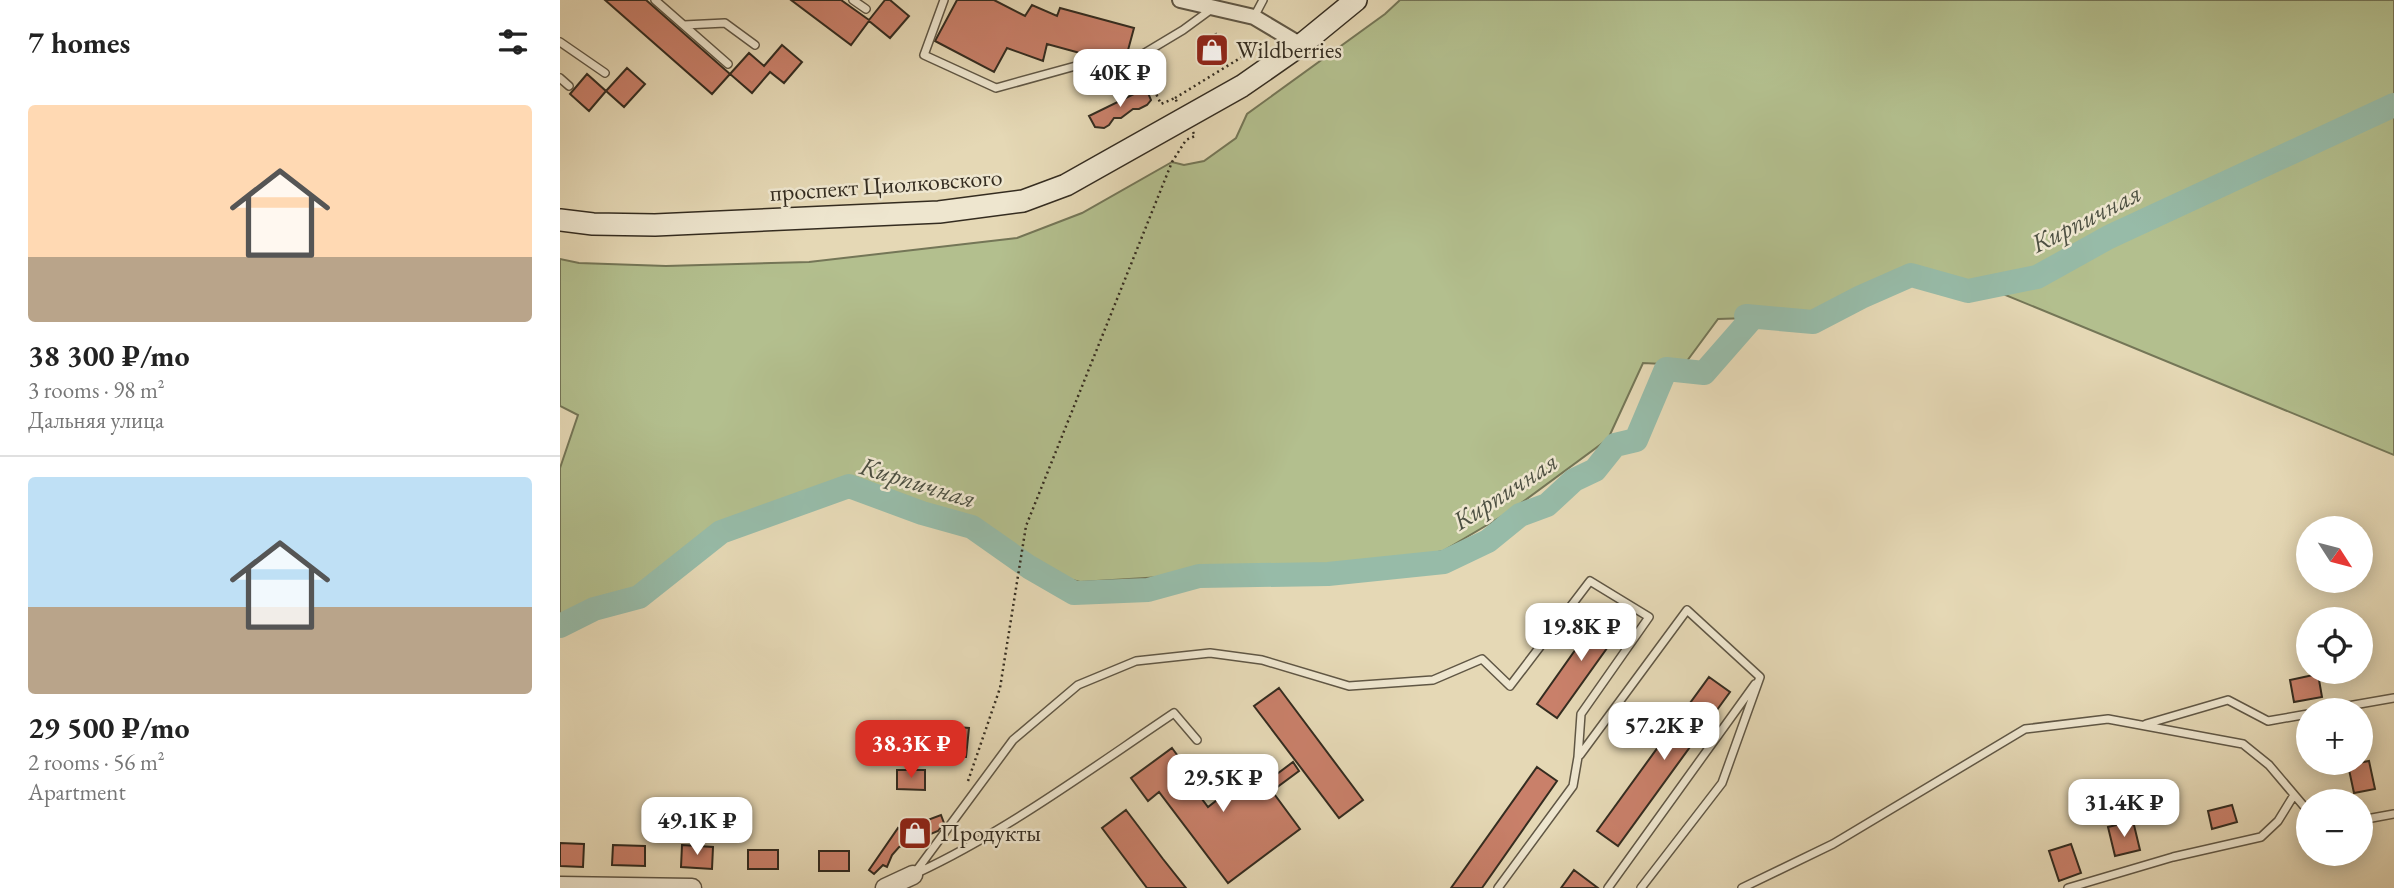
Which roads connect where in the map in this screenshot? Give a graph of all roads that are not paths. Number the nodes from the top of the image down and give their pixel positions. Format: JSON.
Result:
{"nodes":[{"id":1,"x":655,"y":0,"type":"edge"},
{"id":2,"x":853,"y":0,"type":"edge"},
{"id":3,"x":944,"y":0,"type":"edge"},
{"id":4,"x":1180,"y":0,"type":"edge"},
{"id":5,"x":1263,"y":0,"type":"edge"},
{"id":6,"x":1356,"y":0,"type":"edge"},
{"id":7,"x":1214,"y":8,"type":"junction"},
{"id":8,"x":866,"y":9,"type":"dead end"},
{"id":9,"x":1254,"y":17,"type":"junction"},
{"id":10,"x":684,"y":25,"type":"junction"},
{"id":11,"x":560,"y":42,"type":"edge"},
{"id":12,"x":755,"y":45,"type":"dead end"},
{"id":13,"x":1301,"y":45,"type":"junction"},
{"id":14,"x":1138,"y":57,"type":"road end"},
{"id":15,"x":728,"y":64,"type":"dead end"},
{"id":16,"x":1083,"y":64,"type":"dead end"},
{"id":17,"x":605,"y":73,"type":"dead end"},
{"id":18,"x":560,"y":78,"type":"edge"},
{"id":19,"x":569,"y":86,"type":"dead end"},
{"id":20,"x":560,"y":220,"type":"edge"},
{"id":21,"x":1760,"y":677,"type":"junction"},
{"id":22,"x":2394,"y":698,"type":"edge"},
{"id":23,"x":2373,"y":702,"type":"edge"},
{"id":24,"x":2296,"y":715,"type":"edge"},
{"id":25,"x":2142,"y":725,"type":"junction"},
{"id":26,"x":1197,"y":740,"type":"dead end"},
{"id":27,"x":1578,"y":757,"type":"junction"},
{"id":28,"x":2294,"y":795,"type":"junction"},
{"id":29,"x":2296,"y":797,"type":"edge"},
{"id":30,"x":2394,"y":814,"type":"edge"},
{"id":31,"x":2373,"y":818,"type":"edge"},
{"id":32,"x":914,"y":875,"type":"junction"},
{"id":33,"x":567,"y":886,"type":"edge"},
{"id":34,"x":663,"y":887,"type":"edge"},
{"id":35,"x":692,"y":888,"type":"edge"},
{"id":36,"x":885,"y":888,"type":"edge"},
{"id":37,"x":1498,"y":888,"type":"edge"},
{"id":38,"x":1608,"y":888,"type":"edge"},
{"id":39,"x":1641,"y":888,"type":"edge"},
{"id":40,"x":1742,"y":888,"type":"edge"},
{"id":41,"x":2068,"y":888,"type":"edge"}],
"edges":[{"from":1,"to":10,"type":"lane"},
{"from":2,"to":8,"type":"lane"},
{"from":3,"to":16,"type":"lane"},
{"from":4,"to":7,"type":"street"},
{"from":5,"to":9,"type":"lane"},
{"from":6,"to":13,"type":"main road","name":"проспект Циолковского"},
{"from":7,"to":9,"type":"street"},
{"from":7,"to":14,"type":"lane"},
{"from":9,"to":13,"type":"street"},
{"from":10,"to":12,"type":"lane"},
{"from":10,"to":15,"type":"lane"},
{"from":11,"to":17,"type":"lane"},
{"from":13,"to":20,"type":"main road","name":"проспект Циолковского"},
{"from":18,"to":19,"type":"lane"},
{"from":21,"to":27,"type":"lane"},
{"from":21,"to":38,"type":"lane"},
{"from":21,"to":39,"type":"lane"},
{"from":22,"to":23,"type":"lane"},
{"from":24,"to":25,"type":"lane"},
{"from":25,"to":28,"type":"lane"},
{"from":25,"to":40,"type":"lane"},
{"from":26,"to":32,"type":"lane"},
{"from":27,"to":32,"type":"lane"},
{"from":27,"to":37,"type":"lane"},
{"from":28,"to":29,"type":"lane"},
{"from":28,"to":41,"type":"lane"},
{"from":30,"to":31,"type":"lane"},
{"from":32,"to":36,"type":"street"},
{"from":33,"to":34,"type":"street"},
{"from":34,"to":35,"type":"street"}]}
